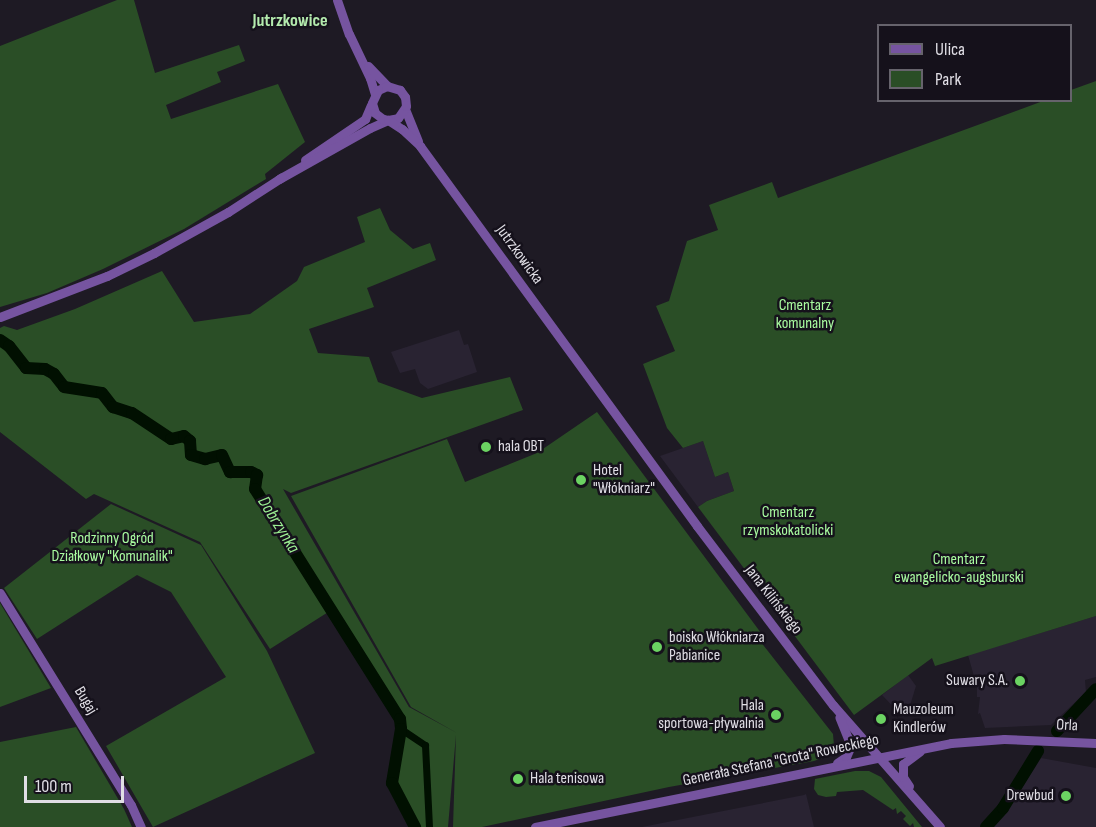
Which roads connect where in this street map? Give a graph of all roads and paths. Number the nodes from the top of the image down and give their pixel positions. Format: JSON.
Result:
{"nodes":[{"id":1,"x":337,"y":0,"type":"edge"},
{"id":2,"x":363,"y":61,"type":"junction"},
{"id":3,"x":387,"y":86,"type":"junction"},
{"id":4,"x":373,"y":98,"type":"junction"},
{"id":5,"x":405,"y":109,"type":"junction"},
{"id":6,"x":388,"y":120,"type":"junction"},
{"id":7,"x":420,"y":146,"type":"junction"},
{"id":8,"x":279,"y":179,"type":"junction"},
{"id":9,"x":0,"y":316,"type":"edge"},
{"id":10,"x":593,"y":382,"type":"joint"},
{"id":11,"x":0,"y":593,"type":"edge"},
{"id":12,"x":833,"y":705,"type":"junction"},
{"id":13,"x":1036,"y":740,"type":"joint"},
{"id":14,"x":1096,"y":743,"type":"edge"},
{"id":15,"x":936,"y":745,"type":"junction"},
{"id":16,"x":877,"y":757,"type":"junction"},
{"id":17,"x":823,"y":768,"type":"junction"},
{"id":18,"x":932,"y":818,"type":"junction"},
{"id":19,"x":141,"y":827,"type":"edge"},
{"id":20,"x":535,"y":827,"type":"edge"},
{"id":21,"x":940,"y":827,"type":"edge"}],
"edges":[{"from":1,"to":2,"type":"street"},
{"from":2,"to":3,"type":"street"},
{"from":2,"to":4,"type":"street"},
{"from":3,"to":4,"type":"street"},
{"from":3,"to":5,"type":"street"},
{"from":4,"to":6,"type":"street"},
{"from":4,"to":8,"type":"street"},
{"from":5,"to":6,"type":"street"},
{"from":5,"to":7,"type":"street","name":"Jutrzkowicka"},
{"from":6,"to":7,"type":"street","name":"Jutrzkowicka"},
{"from":6,"to":8,"type":"street"},
{"from":7,"to":10,"type":"street","name":"Jutrzkowicka"},
{"from":8,"to":9,"type":"street"},
{"from":10,"to":12,"type":"street","name":"Jana Kilińskiego"},
{"from":11,"to":19,"type":"street","name":"Bugaj"},
{"from":12,"to":16,"type":"street","name":"Jana Kilińskiego"},
{"from":12,"to":17,"type":"street"},
{"from":13,"to":14,"type":"street","name":"Orla"},
{"from":13,"to":15,"type":"street","name":"Generała Stefana \"Grota\" Roweckiego"},
{"from":15,"to":16,"type":"street","name":"Generała Stefana \"Grota\" Roweckiego"},
{"from":15,"to":18,"type":"street"},
{"from":16,"to":17,"type":"street","name":"Generała Stefana \"Grota\" Roweckiego"},
{"from":16,"to":18,"type":"street","name":"Jana Kilińskiego"},
{"from":17,"to":20,"type":"street","name":"Generała Stefana \"Grota\" Roweckiego"},
{"from":18,"to":21,"type":"street","name":"Jana Kilińskiego"}]}
